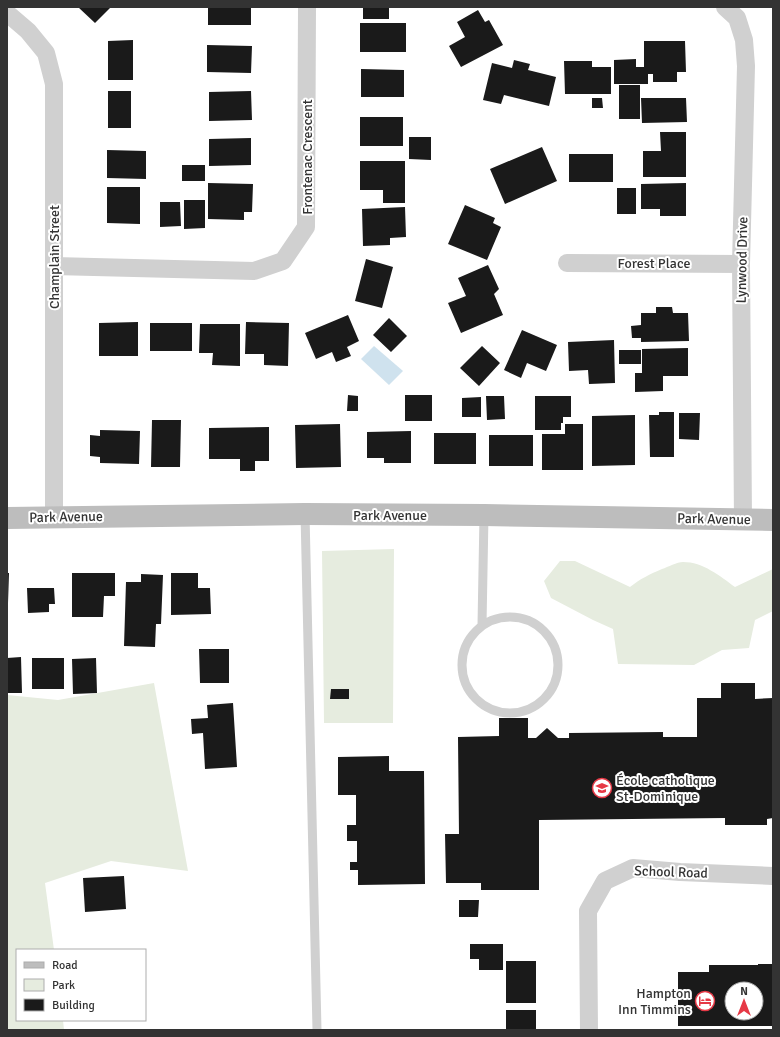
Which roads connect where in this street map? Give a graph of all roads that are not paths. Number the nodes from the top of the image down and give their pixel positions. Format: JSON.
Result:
{"nodes":[{"id":1,"x":307,"y":7,"type":"edge"},
{"id":2,"x":726,"y":7,"type":"edge"},
{"id":3,"x":7,"y":13,"type":"edge"},
{"id":4,"x":567,"y":262,"type":"dead end"},
{"id":5,"x":741,"y":264,"type":"junction"},
{"id":6,"x":54,"y":266,"type":"junction"},
{"id":7,"x":305,"y":514,"type":"junction"},
{"id":8,"x":484,"y":515,"type":"junction"},
{"id":9,"x":7,"y":518,"type":"edge"},
{"id":10,"x":54,"y":518,"type":"junction"},
{"id":11,"x":743,"y":520,"type":"junction"},
{"id":12,"x":773,"y":520,"type":"edge"},
{"id":13,"x":482,"y":625,"type":"junction"},
{"id":14,"x":773,"y":876,"type":"edge"},
{"id":15,"x":317,"y":1030,"type":"edge"},
{"id":16,"x":589,"y":1030,"type":"edge"}],
"edges":[{"from":1,"to":6,"type":"street","name":"Frontenac Crescent"},
{"from":2,"to":5,"type":"street","name":"Lynwood Drive"},
{"from":3,"to":6,"type":"street","name":"Champlain Street"},
{"from":4,"to":5,"type":"street","name":"Forest Place"},
{"from":5,"to":11,"type":"street","name":"Lynwood Drive"},
{"from":6,"to":10,"type":"street","name":"Champlain Street"},
{"from":7,"to":8,"type":"street","name":"Park Avenue"},
{"from":7,"to":10,"type":"street","name":"Park Avenue"},
{"from":7,"to":15,"type":"lane"},
{"from":8,"to":11,"type":"street","name":"Park Avenue"},
{"from":8,"to":13,"type":"lane"},
{"from":9,"to":10,"type":"street","name":"Park Avenue"},
{"from":11,"to":12,"type":"street","name":"Park Avenue"},
{"from":13,"to":13,"type":"lane"},
{"from":14,"to":16,"type":"street","name":"School Road"}]}
